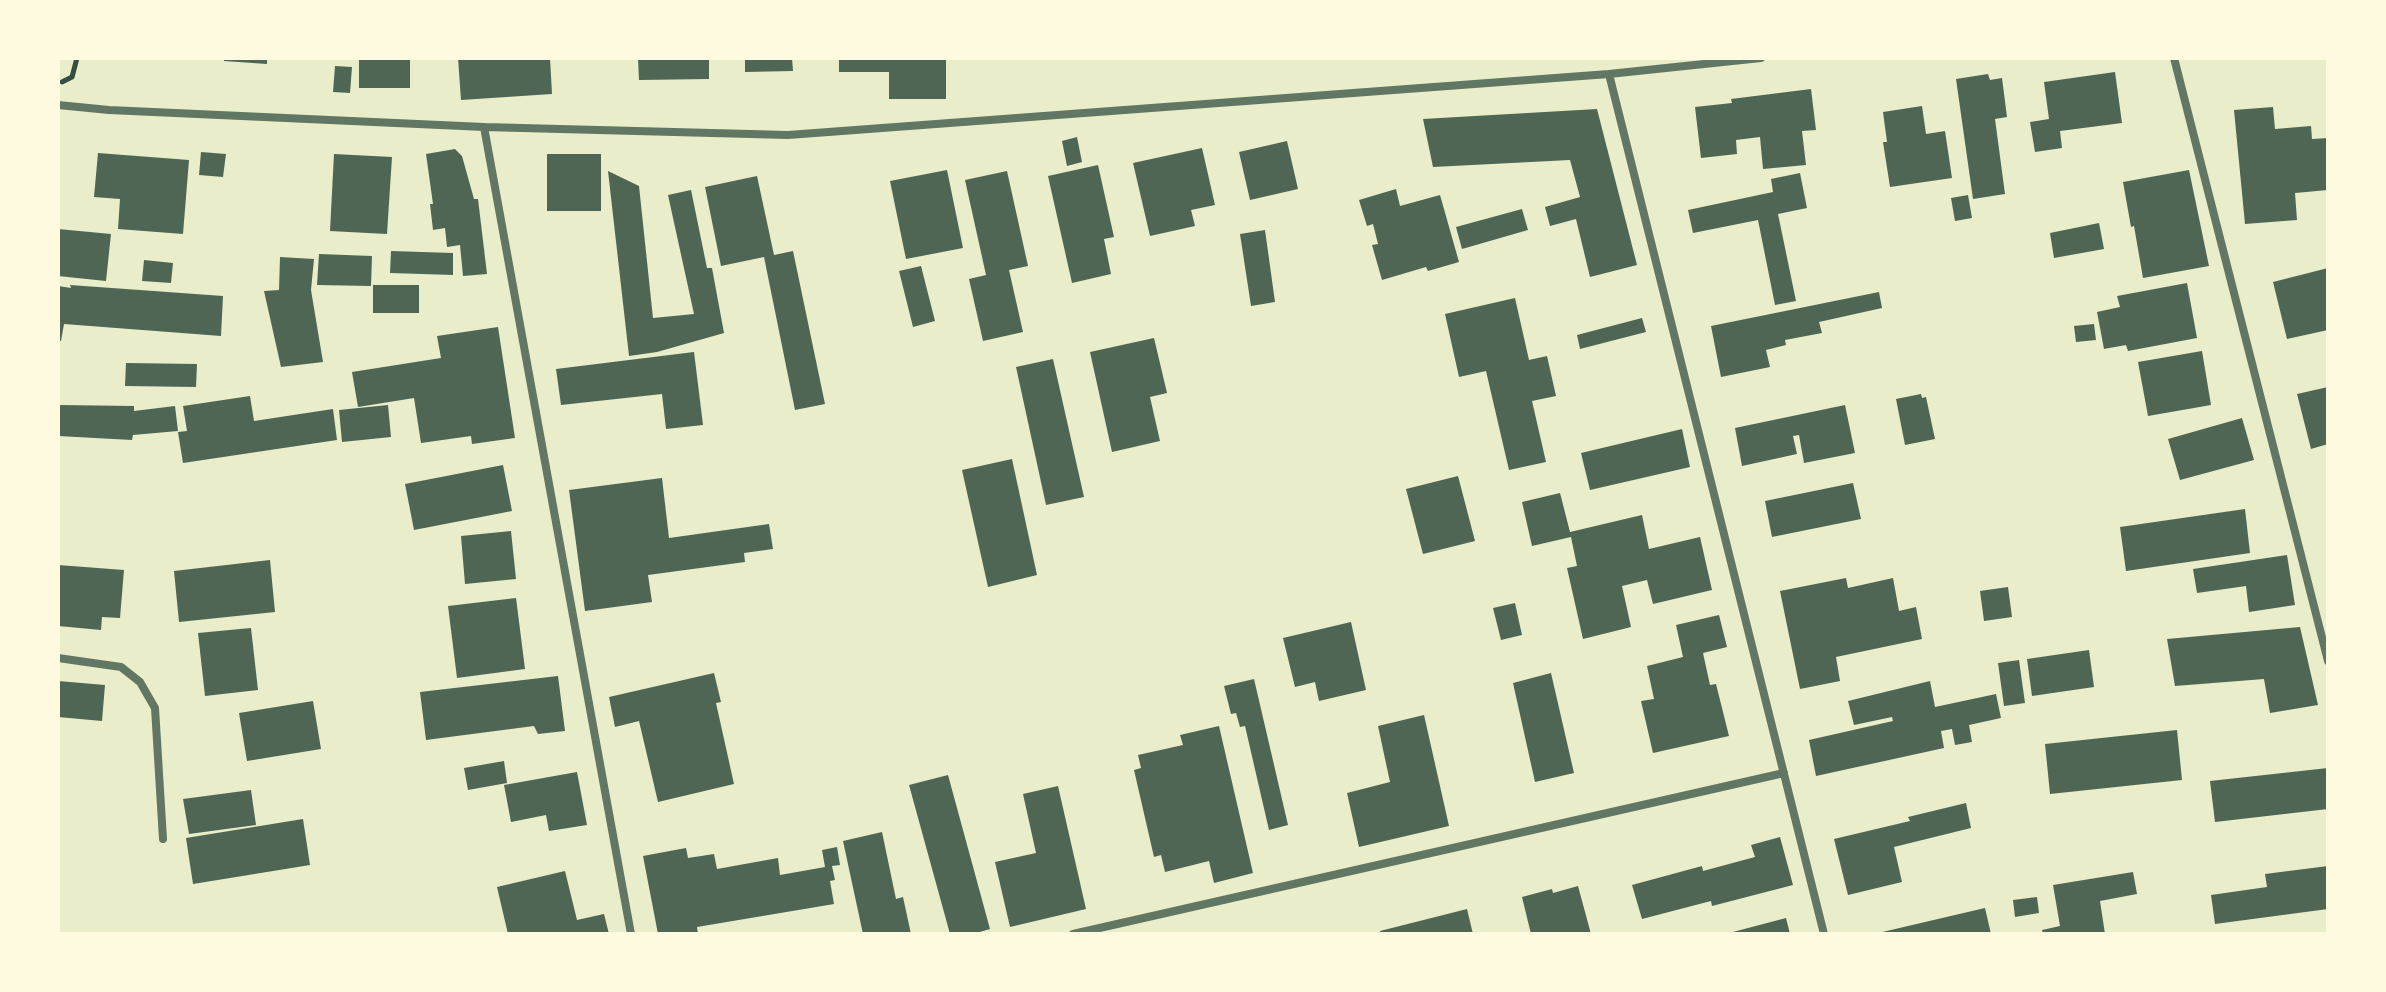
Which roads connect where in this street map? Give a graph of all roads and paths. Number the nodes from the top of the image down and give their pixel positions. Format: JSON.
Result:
{"nodes":[{"id":1,"x":77,"y":58,"type":"edge"},
{"id":2,"x":1761,"y":58,"type":"edge"},
{"id":3,"x":2174,"y":58,"type":"edge"},
{"id":4,"x":1609,"y":74,"type":"junction"},
{"id":5,"x":58,"y":83,"type":"edge"},
{"id":6,"x":58,"y":105,"type":"edge"},
{"id":7,"x":484,"y":127,"type":"junction"},
{"id":8,"x":58,"y":658,"type":"edge"},
{"id":9,"x":2328,"y":661,"type":"edge"},
{"id":10,"x":1784,"y":773,"type":"junction"},
{"id":11,"x":163,"y":839,"type":"dead end"},
{"id":12,"x":631,"y":934,"type":"edge"},
{"id":13,"x":1073,"y":934,"type":"edge"},
{"id":14,"x":1824,"y":934,"type":"edge"}],
"edges":[{"from":1,"to":5,"type":"path"},
{"from":2,"to":4,"type":"street"},
{"from":3,"to":9,"type":"street"},
{"from":4,"to":7,"type":"street"},
{"from":4,"to":10,"type":"street"},
{"from":6,"to":7,"type":"street"},
{"from":7,"to":12,"type":"street"},
{"from":8,"to":11,"type":"street"},
{"from":10,"to":13,"type":"street"},
{"from":10,"to":14,"type":"street"}]}
